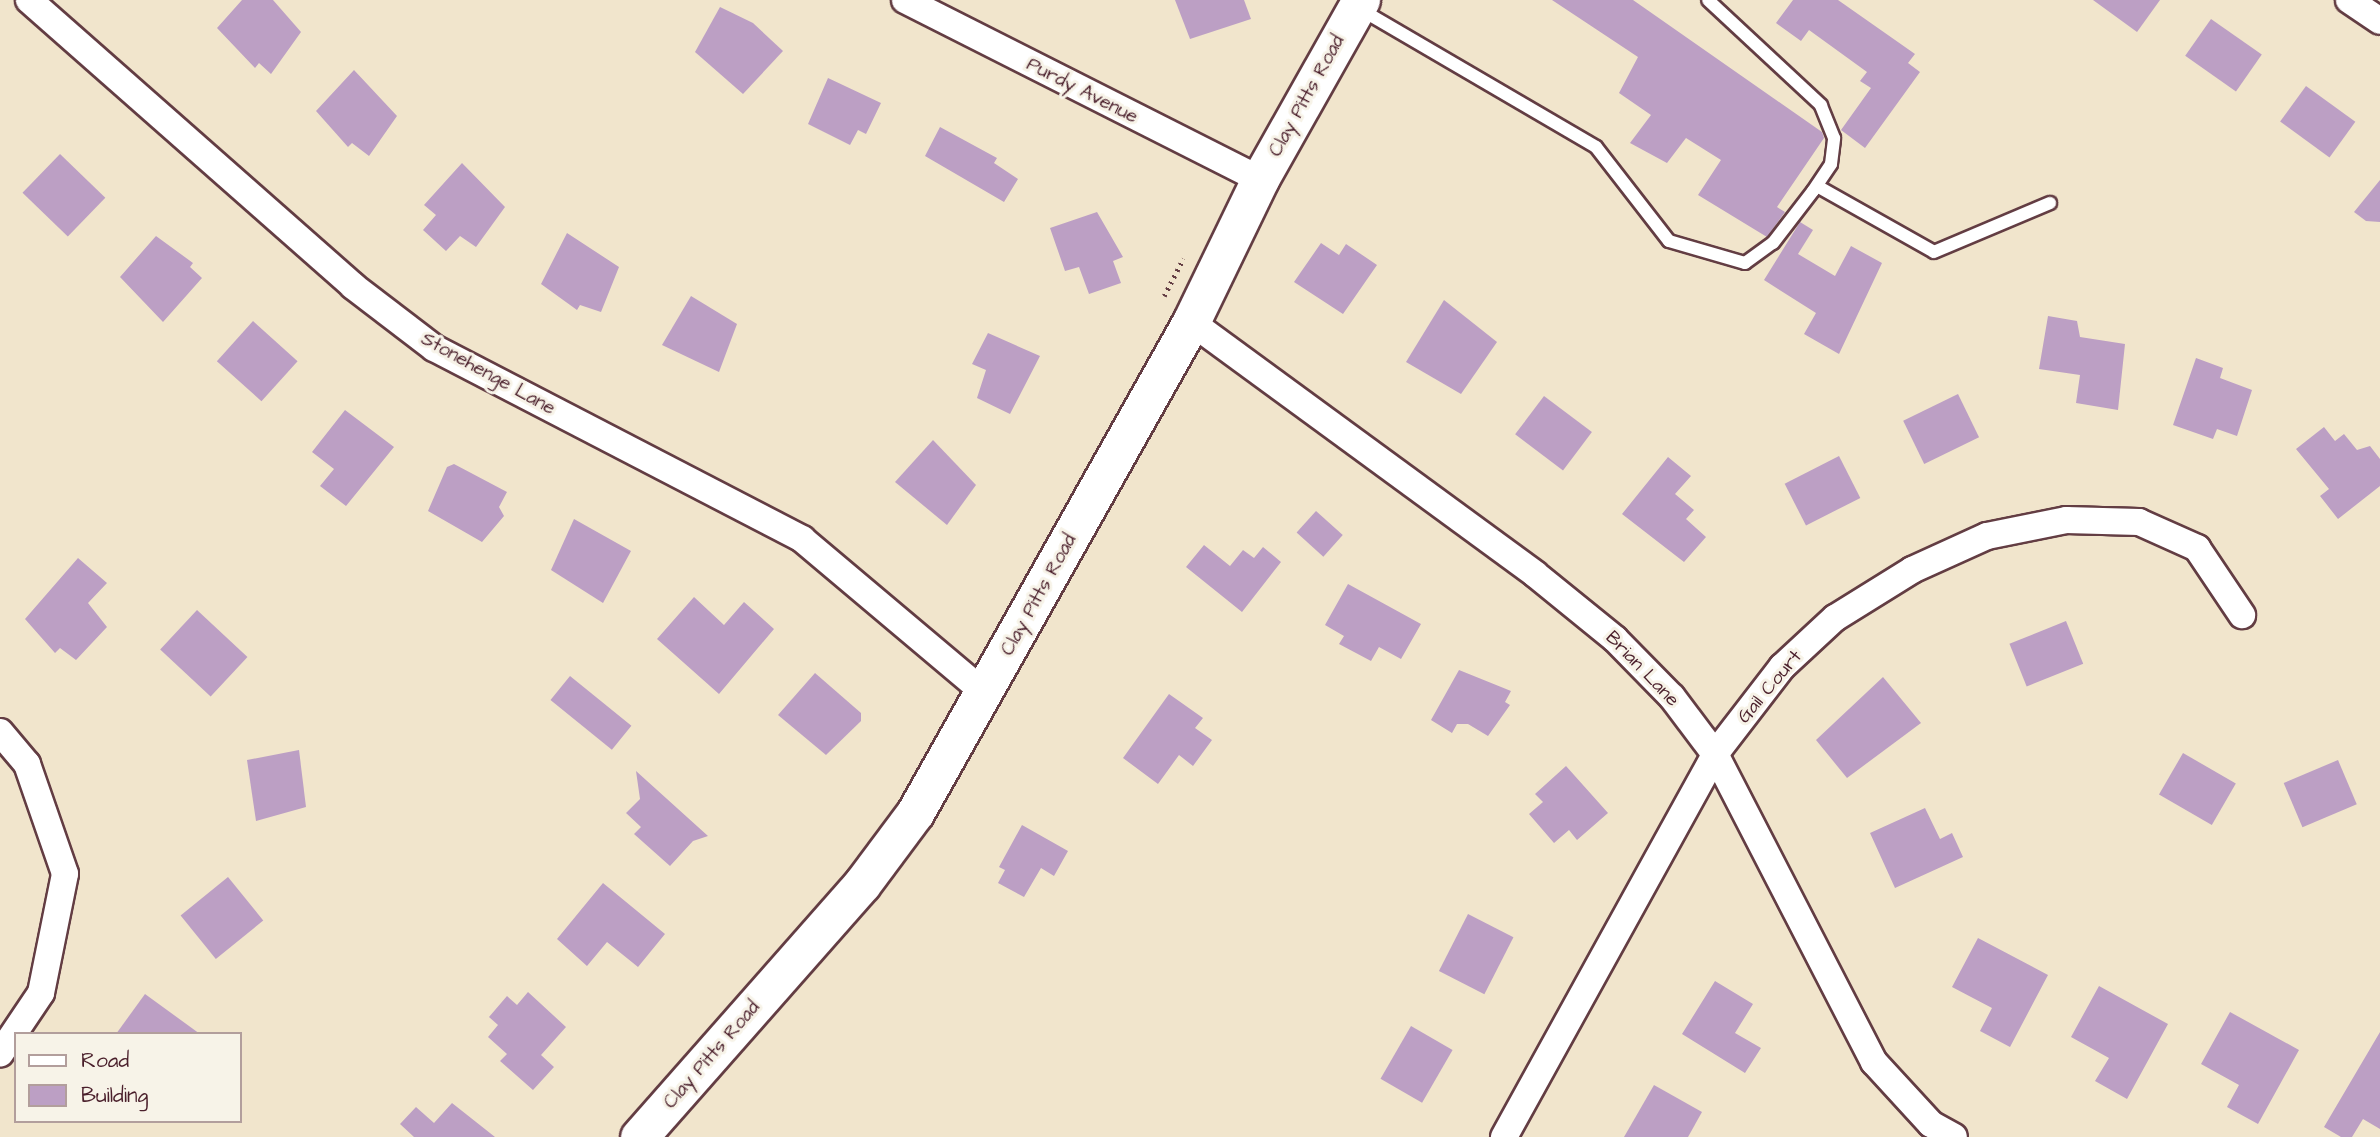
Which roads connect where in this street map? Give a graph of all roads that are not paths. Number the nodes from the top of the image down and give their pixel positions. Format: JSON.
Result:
{"nodes":[{"id":1,"x":29,"y":0,"type":"edge"},
{"id":2,"x":905,"y":0,"type":"edge"},
{"id":3,"x":1708,"y":0,"type":"edge"},
{"id":4,"x":2349,"y":0,"type":"edge"},
{"id":5,"x":1359,"y":3,"type":"edge"},
{"id":6,"x":2380,"y":21,"type":"edge"},
{"id":7,"x":1260,"y":179,"type":"junction"},
{"id":8,"x":1816,"y":186,"type":"junction"},
{"id":9,"x":2050,"y":203,"type":"dead end"},
{"id":10,"x":1191,"y":322,"type":"junction"},
{"id":11,"x":2242,"y":615,"type":"dead end"},
{"id":12,"x":985,"y":693,"type":"junction"},
{"id":13,"x":0,"y":732,"type":"edge"},
{"id":14,"x":1715,"y":754,"type":"junction"},
{"id":15,"x":15,"y":1032,"type":"edge"},
{"id":16,"x":14,"y":1033,"type":"edge"},
{"id":17,"x":0,"y":1054,"type":"edge"},
{"id":18,"x":639,"y":1137,"type":"edge"},
{"id":19,"x":1504,"y":1137,"type":"edge"},
{"id":20,"x":1954,"y":1137,"type":"edge"}],
"edges":[{"from":1,"to":12,"type":"street","name":"Stonehenge Lane"},
{"from":2,"to":7,"type":"street","name":"Purdy Avenue"},
{"from":3,"to":8,"type":"lane"},
{"from":4,"to":6,"type":"street"},
{"from":5,"to":7,"type":"street","name":"Clay Pitts Road"},
{"from":5,"to":8,"type":"lane"},
{"from":7,"to":10,"type":"street","name":"Clay Pitts Road"},
{"from":8,"to":9,"type":"lane"},
{"from":10,"to":12,"type":"street","name":"Clay Pitts Road"},
{"from":10,"to":14,"type":"street","name":"Brian Lane"},
{"from":11,"to":14,"type":"street","name":"Gail Court"},
{"from":12,"to":18,"type":"street","name":"Clay Pitts Road"},
{"from":13,"to":15,"type":"street"},
{"from":14,"to":19,"type":"street","name":"Gail Court"},
{"from":14,"to":20,"type":"street","name":"Brian Lane"},
{"from":16,"to":17,"type":"street"}]}
